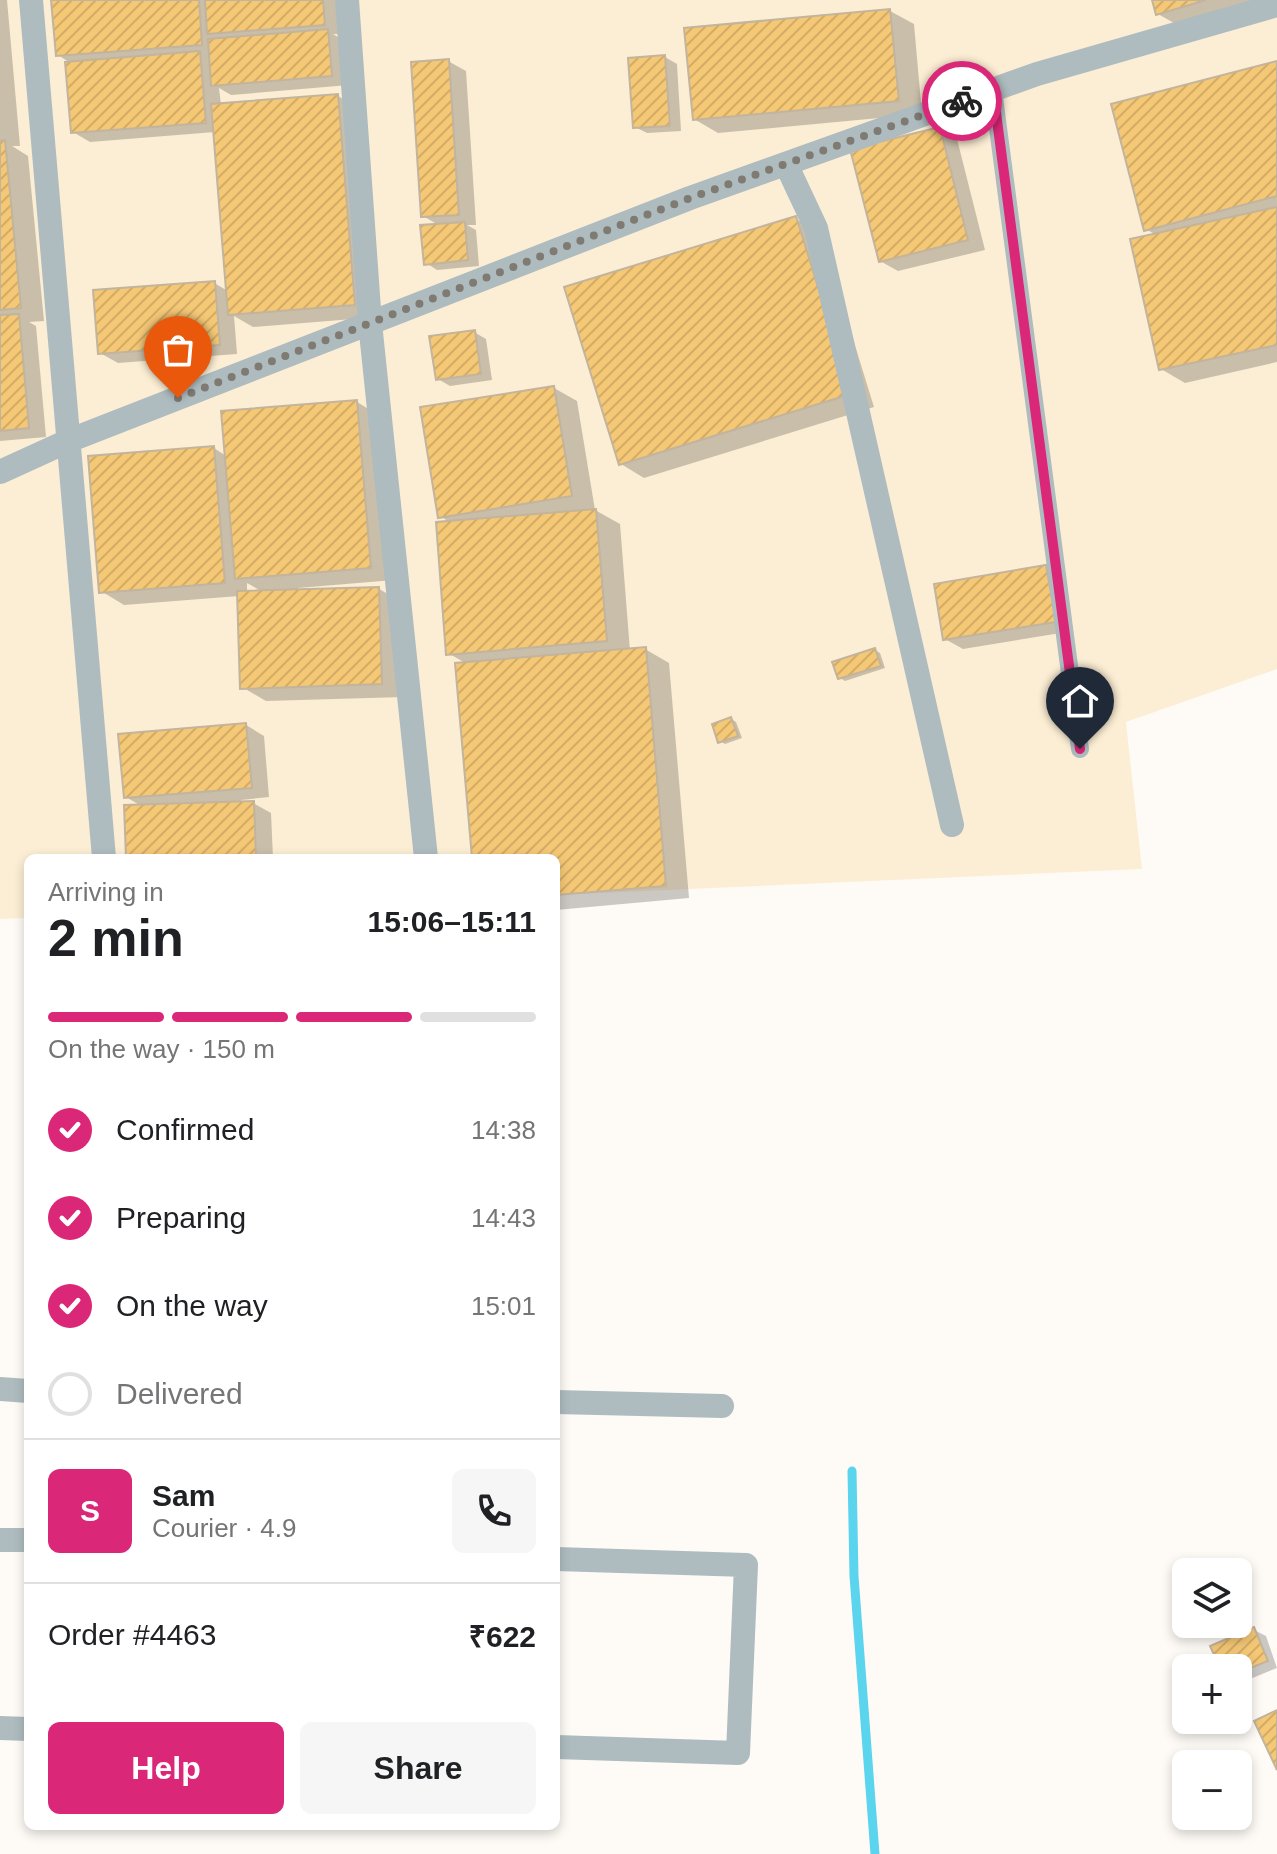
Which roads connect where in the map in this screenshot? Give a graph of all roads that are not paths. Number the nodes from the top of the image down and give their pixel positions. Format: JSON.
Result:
{"nodes":[{"id":1,"x":31,"y":0,"type":"edge"},
{"id":2,"x":347,"y":0,"type":"edge"},
{"id":3,"x":1277,"y":5,"type":"edge"},
{"id":4,"x":993,"y":90,"type":"junction"},
{"id":5,"x":786,"y":164,"type":"junction"},
{"id":6,"x":370,"y":323,"type":"junction"},
{"id":7,"x":68,"y":441,"type":"junction"},
{"id":8,"x":0,"y":472,"type":"edge"},
{"id":9,"x":1080,"y":749,"type":"dead end"},
{"id":10,"x":952,"y":825,"type":"dead end"},
{"id":11,"x":104,"y":854,"type":"edge"},
{"id":12,"x":426,"y":854,"type":"edge"},
{"id":13,"x":0,"y":1389,"type":"edge"},
{"id":14,"x":24,"y":1391,"type":"edge"},
{"id":15,"x":560,"y":1402,"type":"edge"},
{"id":16,"x":722,"y":1406,"type":"dead end"},
{"id":17,"x":0,"y":1540,"type":"edge"},
{"id":18,"x":24,"y":1540,"type":"edge"},
{"id":19,"x":560,"y":1559,"type":"edge"},
{"id":20,"x":0,"y":1728,"type":"edge"},
{"id":21,"x":24,"y":1729,"type":"edge"},
{"id":22,"x":560,"y":1747,"type":"edge"}],
"edges":[{"from":1,"to":7,"type":"street"},
{"from":2,"to":6,"type":"street"},
{"from":3,"to":4,"type":"street"},
{"from":4,"to":5,"type":"street"},
{"from":4,"to":9,"type":"lane"},
{"from":5,"to":6,"type":"street"},
{"from":5,"to":10,"type":"street"},
{"from":6,"to":7,"type":"street"},
{"from":6,"to":12,"type":"street"},
{"from":7,"to":8,"type":"street"},
{"from":7,"to":11,"type":"street"},
{"from":13,"to":14,"type":"street"},
{"from":15,"to":16,"type":"street"},
{"from":17,"to":18,"type":"street"},
{"from":19,"to":22,"type":"street"},
{"from":20,"to":21,"type":"street"}]}
